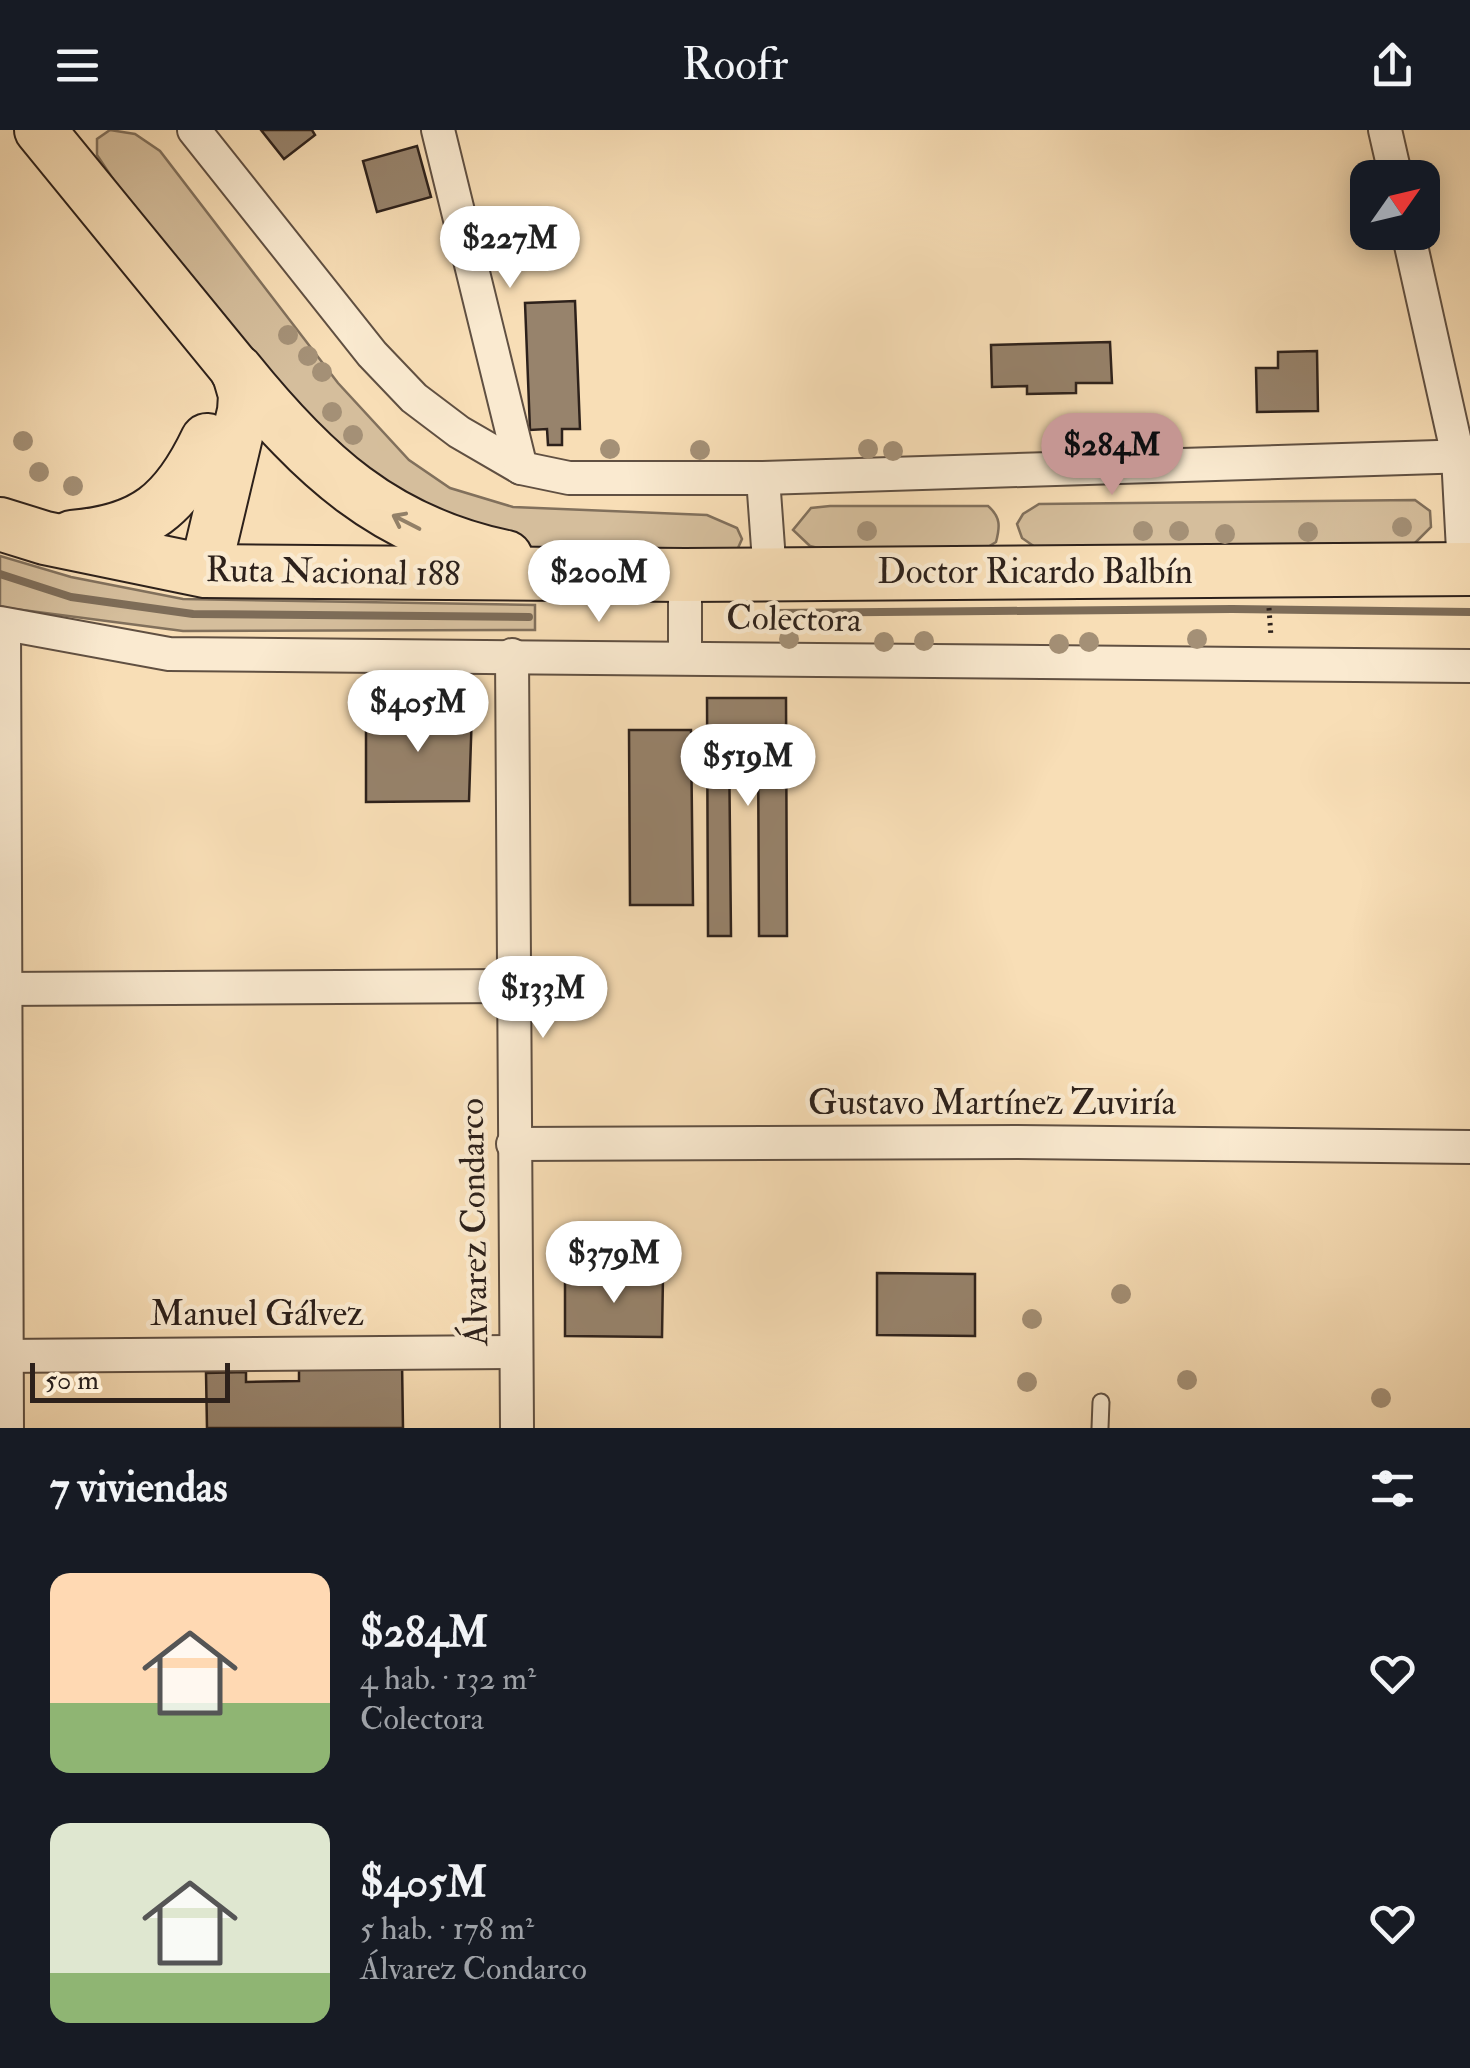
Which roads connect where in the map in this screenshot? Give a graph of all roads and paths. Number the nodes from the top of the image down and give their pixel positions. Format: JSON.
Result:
{"nodes":[{"id":1,"x":194,"y":130,"type":"edge"},
{"id":2,"x":438,"y":130,"type":"edge"},
{"id":3,"x":1385,"y":130,"type":"edge"},
{"id":4,"x":48,"y":133,"type":"edge"},
{"id":5,"x":1392,"y":160,"type":"edge"},
{"id":6,"x":1412,"y":250,"type":"edge"},
{"id":7,"x":237,"y":370,"type":"junction"},
{"id":8,"x":207,"y":440,"type":"junction"},
{"id":9,"x":1464,"y":456,"type":"edge"},
{"id":10,"x":521,"y":468,"type":"junction"},
{"id":11,"x":763,"y":478,"type":"junction"},
{"id":12,"x":23,"y":532,"type":"edge"},
{"id":13,"x":1467,"y":569,"type":"edge"},
{"id":14,"x":196,"y":570,"type":"junction"},
{"id":15,"x":600,"y":574,"type":"junction"},
{"id":16,"x":685,"y":575,"type":"junction"},
{"id":17,"x":770,"y":575,"type":"junction"},
{"id":18,"x":1269,"y":602,"type":"dead end"},
{"id":19,"x":2,"y":624,"type":"edge"},
{"id":20,"x":1271,"y":630,"type":"dead end"},
{"id":21,"x":512,"y":655,"type":"junction"},
{"id":22,"x":685,"y":658,"type":"junction"},
{"id":23,"x":1470,"y":666,"type":"edge"},
{"id":24,"x":512,"y":986,"type":"junction"},
{"id":25,"x":2,"y":990,"type":"edge"},
{"id":26,"x":513,"y":1144,"type":"junction"},
{"id":27,"x":1470,"y":1146,"type":"edge"},
{"id":28,"x":515,"y":1352,"type":"junction"},
{"id":29,"x":3,"y":1356,"type":"edge"},
{"id":30,"x":1101,"y":1402,"type":"dead end"},
{"id":31,"x":7,"y":1428,"type":"edge"},
{"id":32,"x":517,"y":1428,"type":"edge"},
{"id":33,"x":1100,"y":1428,"type":"edge"}],
"edges":[{"from":1,"to":10,"type":"street"},
{"from":2,"to":10,"type":"street"},
{"from":3,"to":5,"type":"street"},
{"from":4,"to":7,"type":"main road"},
{"from":4,"to":8,"type":"main road"},
{"from":6,"to":9,"type":"street"},
{"from":7,"to":14,"type":"main road"},
{"from":15,"to":7,"type":"highway","one_way":true},
{"from":8,"to":12,"type":"highway"},
{"from":8,"to":14,"type":"main road"},
{"from":9,"to":11,"type":"street"},
{"from":9,"to":13,"type":"street"},
{"from":10,"to":11,"type":"street"},
{"from":11,"to":17,"type":"street"},
{"from":12,"to":14,"type":"highway","name":"Ruta Nacional 188"},
{"from":13,"to":17,"type":"highway","name":"Doctor Ricardo Balbín"},
{"from":14,"to":15,"type":"highway","name":"Ruta Nacional 188"},
{"from":15,"to":16,"type":"highway","name":"Doctor Ricardo Balbín"},
{"from":16,"to":17,"type":"highway","name":"Doctor Ricardo Balbín"},
{"from":16,"to":22,"type":"street"},
{"from":18,"to":20,"type":"path"},
{"from":19,"to":21,"type":"street","name":"Colectora"},
{"from":19,"to":25,"type":"street"},
{"from":21,"to":22,"type":"street","name":"Colectora"},
{"from":21,"to":24,"type":"street","name":"Álvarez Condarco"},
{"from":22,"to":23,"type":"street","name":"Colectora"},
{"from":24,"to":25,"type":"street"},
{"from":24,"to":26,"type":"street","name":"Álvarez Condarco"},
{"from":25,"to":29,"type":"street"},
{"from":26,"to":27,"type":"street","name":"Gustavo Martínez Zuviría"},
{"from":26,"to":28,"type":"street","name":"Álvarez Condarco"},
{"from":28,"to":29,"type":"street","name":"Manuel Gálvez"},
{"from":28,"to":32,"type":"street","name":"Álvarez Condarco"},
{"from":29,"to":31,"type":"street"},
{"from":30,"to":33,"type":"lane"}]}
